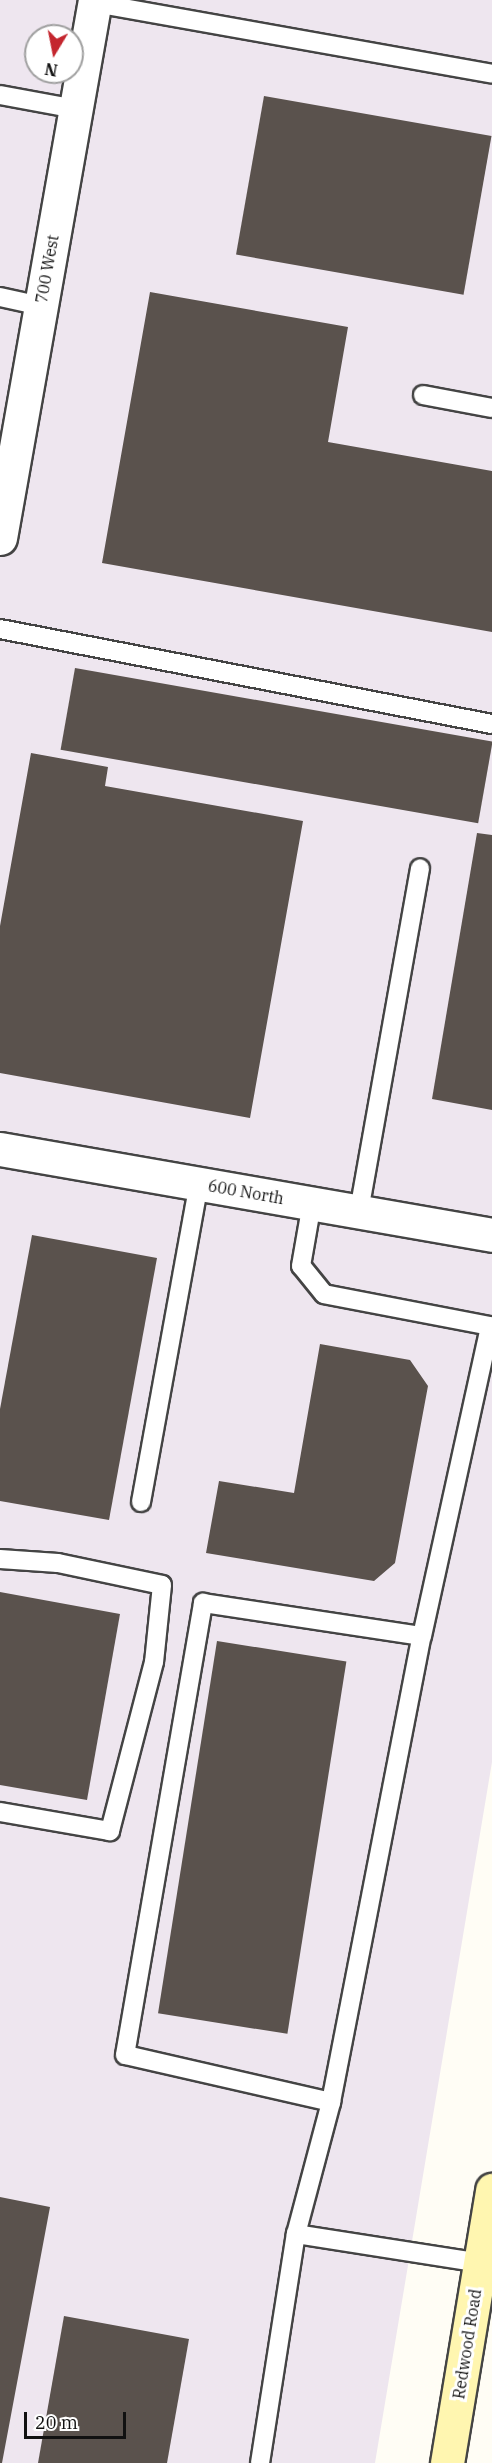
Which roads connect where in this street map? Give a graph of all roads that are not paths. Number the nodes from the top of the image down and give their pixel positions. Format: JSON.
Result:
{"nodes":[{"id":1,"x":95,"y":2,"type":"edge"},
{"id":2,"x":492,"y":74,"type":"edge"},
{"id":3,"x":0,"y":95,"type":"edge"},
{"id":4,"x":76,"y":109,"type":"junction"},
{"id":5,"x":0,"y":297,"type":"edge"},
{"id":6,"x":41,"y":306,"type":"junction"},
{"id":7,"x":423,"y":395,"type":"dead end"},
{"id":8,"x":492,"y":408,"type":"edge"},
{"id":9,"x":1,"y":523,"type":"edge"},
{"id":10,"x":0,"y":629,"type":"edge"},
{"id":11,"x":492,"y":724,"type":"edge"},
{"id":12,"x":420,"y":868,"type":"dead end"},
{"id":13,"x":0,"y":1149,"type":"edge"},
{"id":14,"x":200,"y":1184,"type":"junction"},
{"id":15,"x":312,"y":1203,"type":"junction"},
{"id":16,"x":359,"y":1211,"type":"junction"},
{"id":17,"x":492,"y":1235,"type":"edge"},
{"id":18,"x":141,"y":1502,"type":"dead end"},
{"id":19,"x":0,"y":1559,"type":"edge"},
{"id":20,"x":422,"y":1636,"type":"junction"},
{"id":21,"x":0,"y":1812,"type":"edge"},
{"id":22,"x":331,"y":2102,"type":"junction"},
{"id":23,"x":492,"y":2190,"type":"edge"},
{"id":24,"x":296,"y":2234,"type":"junction"},
{"id":25,"x":486,"y":2264,"type":"edge"},
{"id":26,"x":260,"y":2463,"type":"edge"},
{"id":27,"x":447,"y":2463,"type":"edge"}],
"edges":[{"from":1,"to":2,"type":"lane"},
{"from":1,"to":4,"type":"street","name":"700 West"},
{"from":3,"to":4,"type":"lane"},
{"from":4,"to":6,"type":"street","name":"700 West"},
{"from":5,"to":6,"type":"lane"},
{"from":6,"to":9,"type":"street","name":"700 West"},
{"from":7,"to":8,"type":"lane"},
{"from":10,"to":11,"type":"lane"},
{"from":12,"to":16,"type":"lane"},
{"from":13,"to":14,"type":"street","name":"600 North"},
{"from":14,"to":15,"type":"street","name":"600 North"},
{"from":14,"to":18,"type":"lane"},
{"from":15,"to":16,"type":"street","name":"600 North"},
{"from":15,"to":20,"type":"lane"},
{"from":16,"to":17,"type":"street","name":"600 North"},
{"from":19,"to":21,"type":"lane"},
{"from":20,"to":22,"type":"lane"},
{"from":20,"to":22,"type":"lane"},
{"from":22,"to":24,"type":"lane"},
{"from":23,"to":25,"type":"main road","name":"Redwood Road"},
{"from":24,"to":25,"type":"lane"},
{"from":24,"to":26,"type":"lane"},
{"from":25,"to":27,"type":"main road","name":"Redwood Road"}]}
